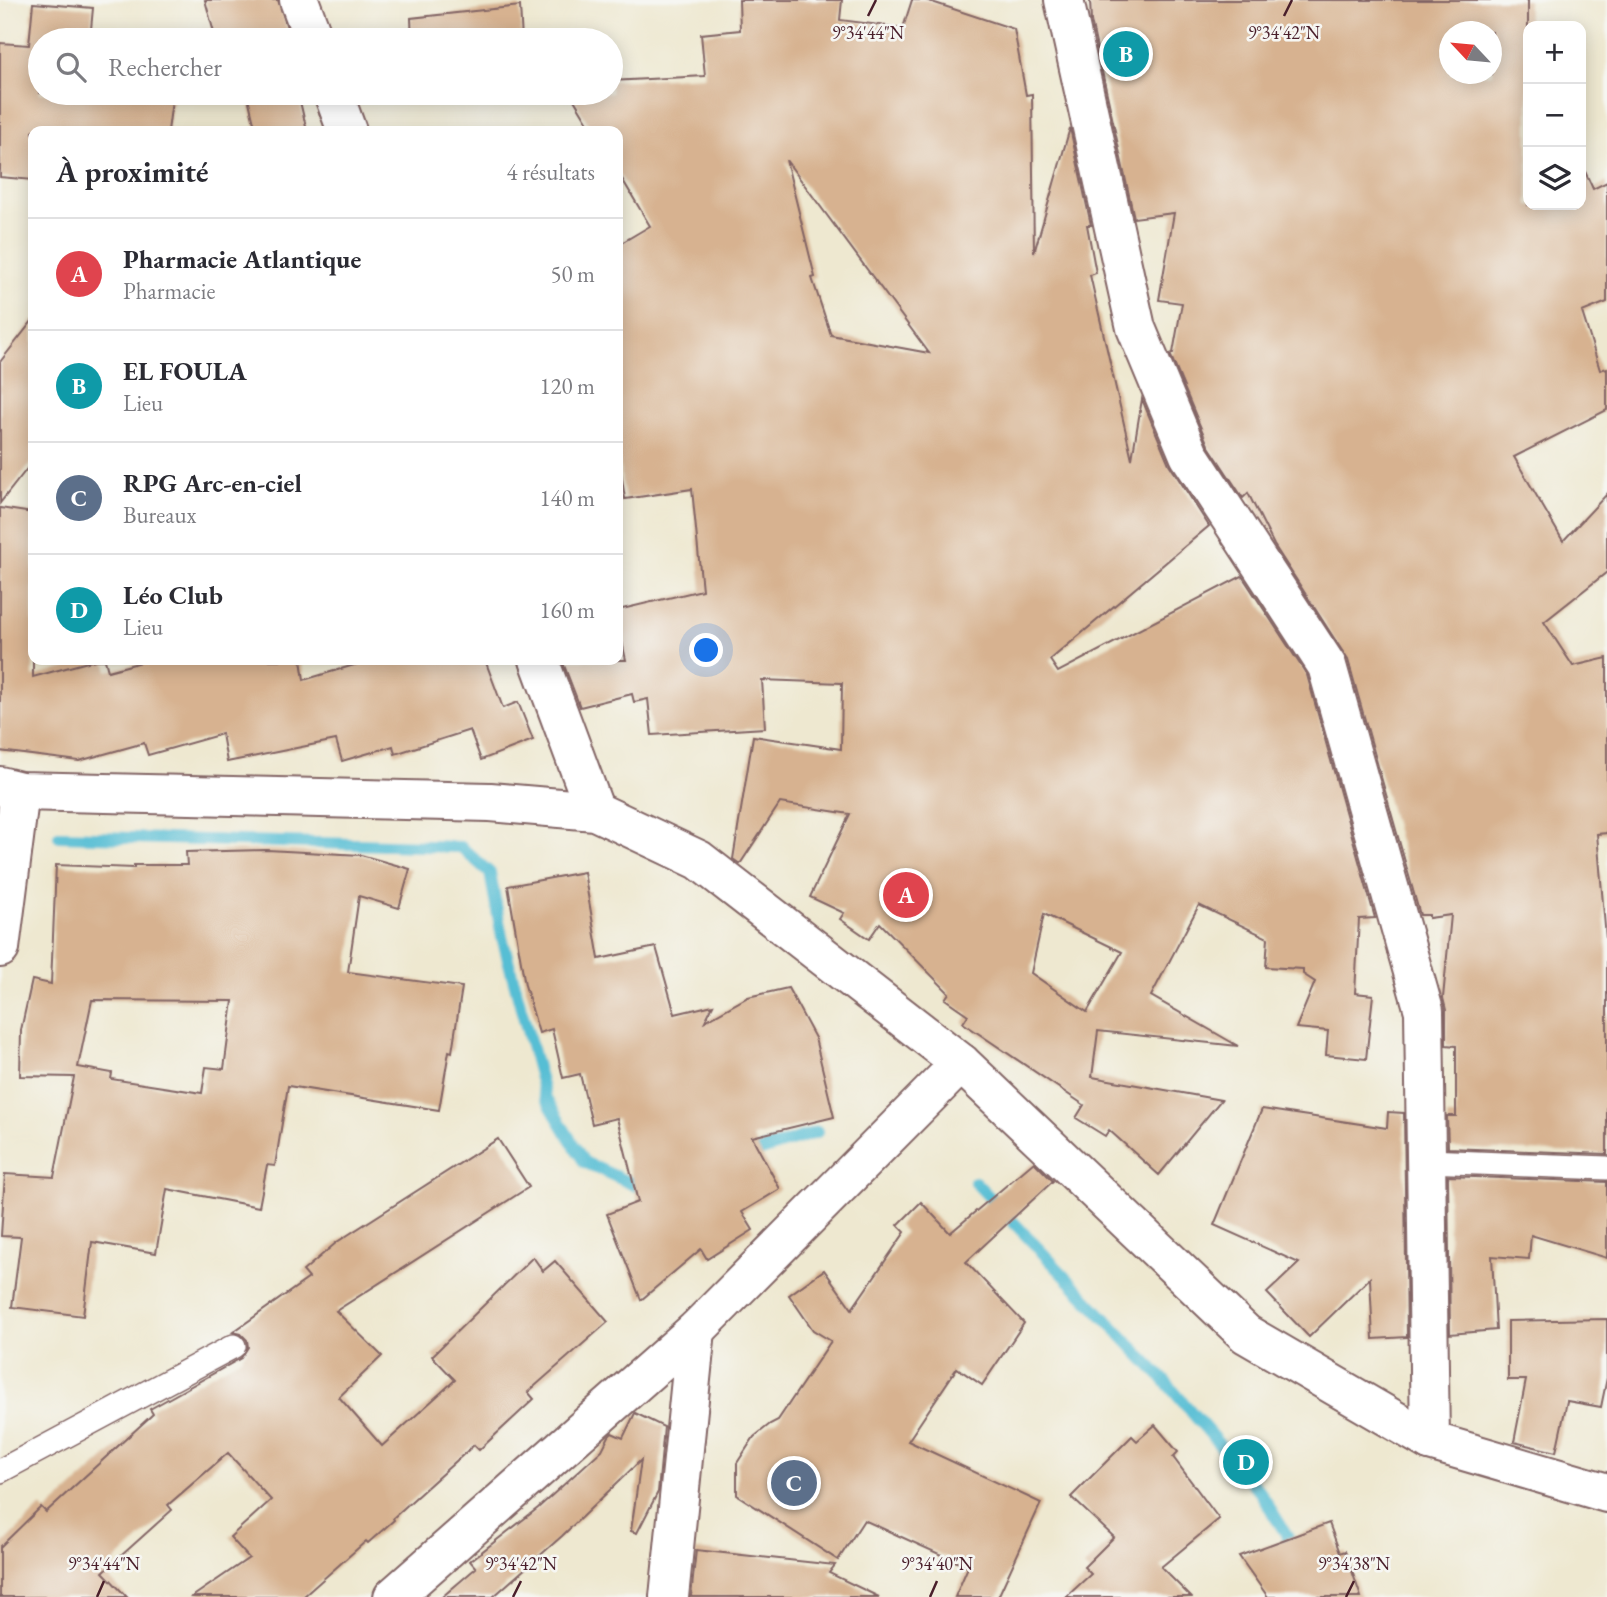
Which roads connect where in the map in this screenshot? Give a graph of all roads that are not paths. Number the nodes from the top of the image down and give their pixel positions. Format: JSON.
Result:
{"nodes":[{"id":1,"x":299,"y":0,"type":"edge"},
{"id":2,"x":1055,"y":0,"type":"edge"},
{"id":3,"x":1064,"y":0,"type":"edge"},
{"id":4,"x":310,"y":28,"type":"edge"},
{"id":5,"x":337,"y":105,"type":"edge"},
{"id":6,"x":345,"y":126,"type":"edge"},
{"id":7,"x":542,"y":665,"type":"edge"},
{"id":8,"x":10,"y":789,"type":"edge"},
{"id":9,"x":595,"y":811,"type":"junction"},
{"id":10,"x":0,"y":948,"type":"edge"},
{"id":11,"x":961,"y":1063,"type":"junction"},
{"id":12,"x":1427,"y":1161,"type":"junction"},
{"id":13,"x":1607,"y":1168,"type":"edge"},
{"id":14,"x":696,"y":1330,"type":"junction"},
{"id":15,"x":234,"y":1346,"type":"dead end"},
{"id":16,"x":1430,"y":1441,"type":"junction"},
{"id":17,"x":0,"y":1471,"type":"edge"},
{"id":18,"x":1607,"y":1493,"type":"edge"},
{"id":19,"x":393,"y":1597,"type":"edge"},
{"id":20,"x":669,"y":1597,"type":"edge"}],
"edges":[{"from":1,"to":4,"type":"street"},
{"from":2,"to":3,"type":"street"},
{"from":3,"to":12,"type":"street"},
{"from":5,"to":6,"type":"street"},
{"from":7,"to":9,"type":"street"},
{"from":8,"to":9,"type":"street"},
{"from":8,"to":10,"type":"street"},
{"from":9,"to":11,"type":"street"},
{"from":11,"to":14,"type":"street"},
{"from":11,"to":16,"type":"street"},
{"from":12,"to":13,"type":"lane"},
{"from":12,"to":16,"type":"street"},
{"from":14,"to":19,"type":"street"},
{"from":14,"to":20,"type":"street"},
{"from":15,"to":17,"type":"lane"},
{"from":16,"to":18,"type":"street"}]}
